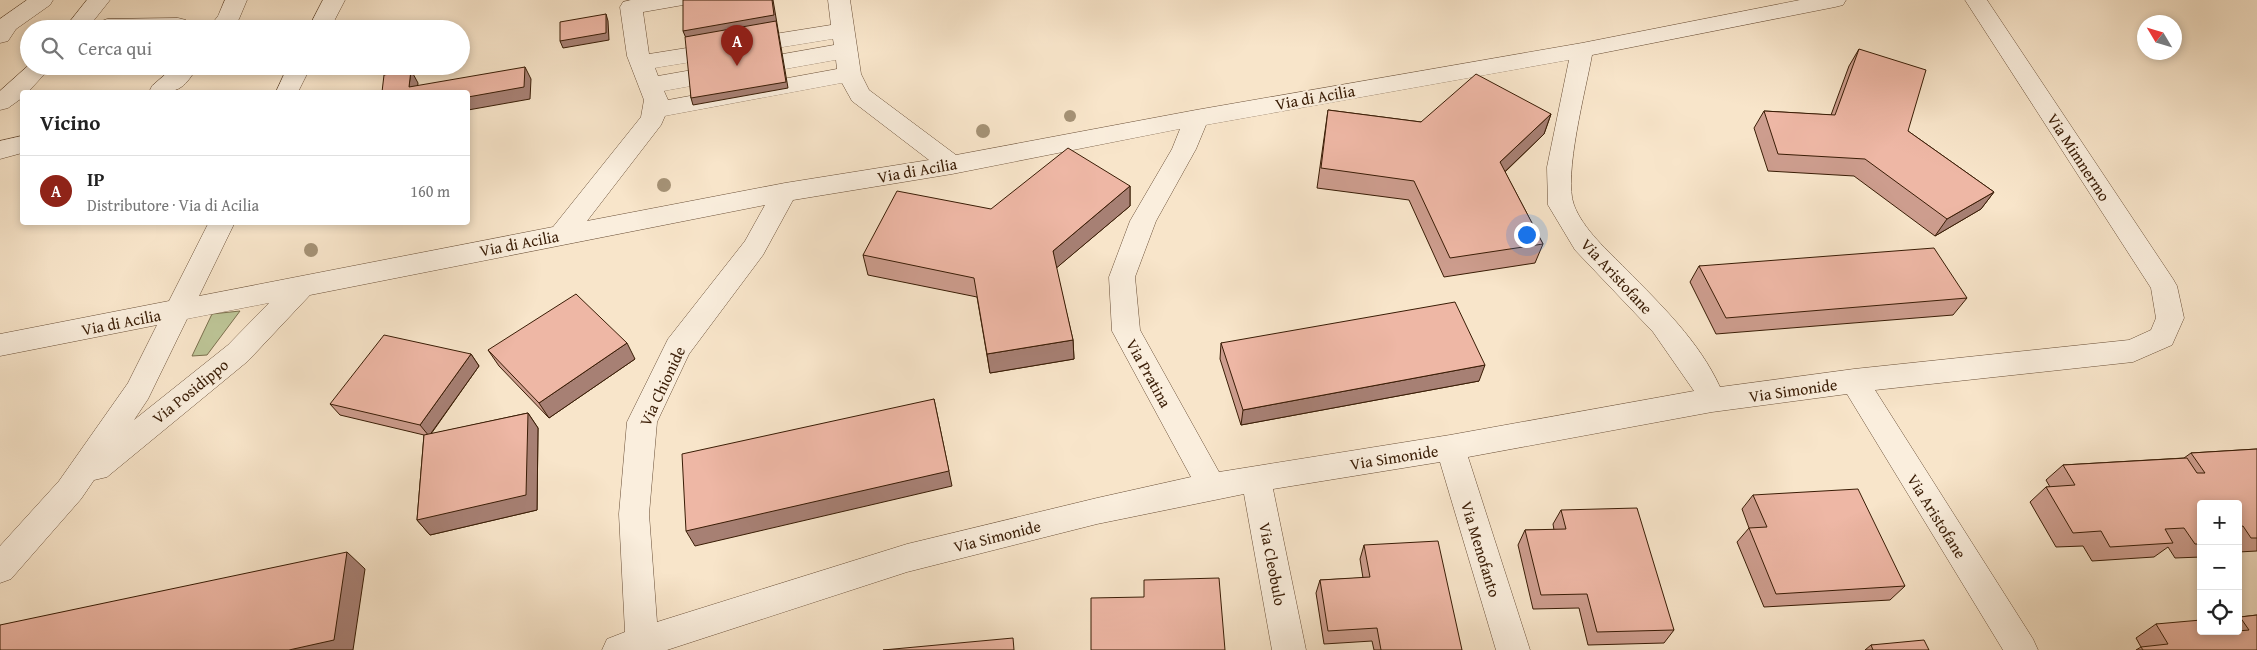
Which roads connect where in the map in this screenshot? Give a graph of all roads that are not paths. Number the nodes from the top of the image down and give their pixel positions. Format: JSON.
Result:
{"nodes":[{"id":1,"x":42,"y":0,"type":"edge"},
{"id":2,"x":99,"y":0,"type":"edge"},
{"id":3,"x":236,"y":0,"type":"edge"},
{"id":4,"x":334,"y":0,"type":"edge"},
{"id":5,"x":675,"y":0,"type":"edge"},
{"id":6,"x":839,"y":0,"type":"edge"},
{"id":7,"x":1835,"y":0,"type":"edge"},
{"id":8,"x":1976,"y":0,"type":"edge"},
{"id":9,"x":82,"y":20,"type":"edge"},
{"id":10,"x":227,"y":20,"type":"edge"},
{"id":11,"x":324,"y":20,"type":"edge"},
{"id":12,"x":3,"y":28,"type":"edge"},
{"id":13,"x":844,"y":40,"type":"junction"},
{"id":14,"x":1582,"y":50,"type":"junction"},
{"id":15,"x":641,"y":63,"type":"junction"},
{"id":16,"x":849,"y":74,"type":"junction"},
{"id":17,"x":30,"y":75,"type":"edge"},
{"id":18,"x":180,"y":75,"type":"edge"},
{"id":19,"x":296,"y":75,"type":"edge"},
{"id":20,"x":650,"y":85,"type":"junction"},
{"id":21,"x":163,"y":90,"type":"edge"},
{"id":22,"x":288,"y":90,"type":"edge"},
{"id":23,"x":5,"y":95,"type":"edge"},
{"id":24,"x":655,"y":110,"type":"junction"},
{"id":25,"x":1196,"y":118,"type":"junction"},
{"id":26,"x":20,"y":145,"type":"edge"},
{"id":27,"x":0,"y":150,"type":"edge"},
{"id":28,"x":952,"y":165,"type":"junction"},
{"id":29,"x":785,"y":192,"type":"junction"},
{"id":30,"x":220,"y":225,"type":"edge"},
{"id":31,"x":562,"y":235,"type":"junction"},
{"id":32,"x":304,"y":285,"type":"junction"},
{"id":33,"x":177,"y":311,"type":"junction"},
{"id":34,"x":2170,"y":318,"type":"joint"},
{"id":35,"x":0,"y":345,"type":"edge"},
{"id":36,"x":1854,"y":381,"type":"junction"},
{"id":37,"x":1712,"y":400,"type":"junction"},
{"id":38,"x":1450,"y":448,"type":"junction"},
{"id":39,"x":1256,"y":478,"type":"junction"},
{"id":40,"x":1211,"y":486,"type":"junction"},
{"id":41,"x":70,"y":490,"type":"junction"},
{"id":42,"x":0,"y":570,"type":"edge"},
{"id":43,"x":630,"y":646,"type":"edge"},
{"id":44,"x":1289,"y":650,"type":"edge"},
{"id":45,"x":1513,"y":650,"type":"edge"},
{"id":46,"x":2021,"y":650,"type":"edge"}],
"edges":[{"from":1,"to":12,"type":"street"},
{"from":2,"to":9,"type":"street"},
{"from":3,"to":10,"type":"street"},
{"from":4,"to":11,"type":"street"},
{"from":5,"to":15,"type":"street"},
{"from":6,"to":13,"type":"street"},
{"from":7,"to":14,"type":"street","name":"Via di Acilia"},
{"from":8,"to":34,"type":"street","name":"Via Mimnermo"},
{"from":13,"to":15,"type":"street"},
{"from":13,"to":16,"type":"street"},
{"from":13,"to":20,"type":"street"},
{"from":14,"to":25,"type":"street","name":"Via di Acilia"},
{"from":14,"to":37,"type":"street","name":"Via Aristofane"},
{"from":15,"to":20,"type":"street"},
{"from":16,"to":24,"type":"street"},
{"from":16,"to":28,"type":"street"},
{"from":17,"to":23,"type":"street"},
{"from":18,"to":21,"type":"street"},
{"from":19,"to":22,"type":"street"},
{"from":20,"to":24,"type":"street"},
{"from":24,"to":31,"type":"street"},
{"from":25,"to":28,"type":"street","name":"Via di Acilia"},
{"from":25,"to":40,"type":"street","name":"Via Pratina"},
{"from":26,"to":27,"type":"street"},
{"from":28,"to":29,"type":"street","name":"Via di Acilia"},
{"from":29,"to":31,"type":"street","name":"Via di Acilia"},
{"from":29,"to":43,"type":"street","name":"Via Chionide"},
{"from":30,"to":33,"type":"street","name":"Via Posidippo"},
{"from":31,"to":32,"type":"street","name":"Via di Acilia"},
{"from":32,"to":33,"type":"street","name":"Via di Acilia"},
{"from":32,"to":41,"type":"street","name":"Via Posidippo"},
{"from":33,"to":35,"type":"street","name":"Via di Acilia"},
{"from":33,"to":41,"type":"street","name":"Via Posidippo"},
{"from":34,"to":36,"type":"street","name":"Via Simonide"},
{"from":36,"to":37,"type":"street","name":"Via Simonide"},
{"from":36,"to":46,"type":"street","name":"Via Aristofane"},
{"from":37,"to":38,"type":"street","name":"Via Simonide"},
{"from":38,"to":39,"type":"street","name":"Via Simonide"},
{"from":38,"to":45,"type":"street","name":"Via Menofanto"},
{"from":39,"to":40,"type":"street","name":"Via Simonide"},
{"from":39,"to":44,"type":"street","name":"Via Cleobulo"},
{"from":40,"to":43,"type":"street","name":"Via Simonide"},
{"from":41,"to":42,"type":"street","name":"Via Posidippo"}]}
